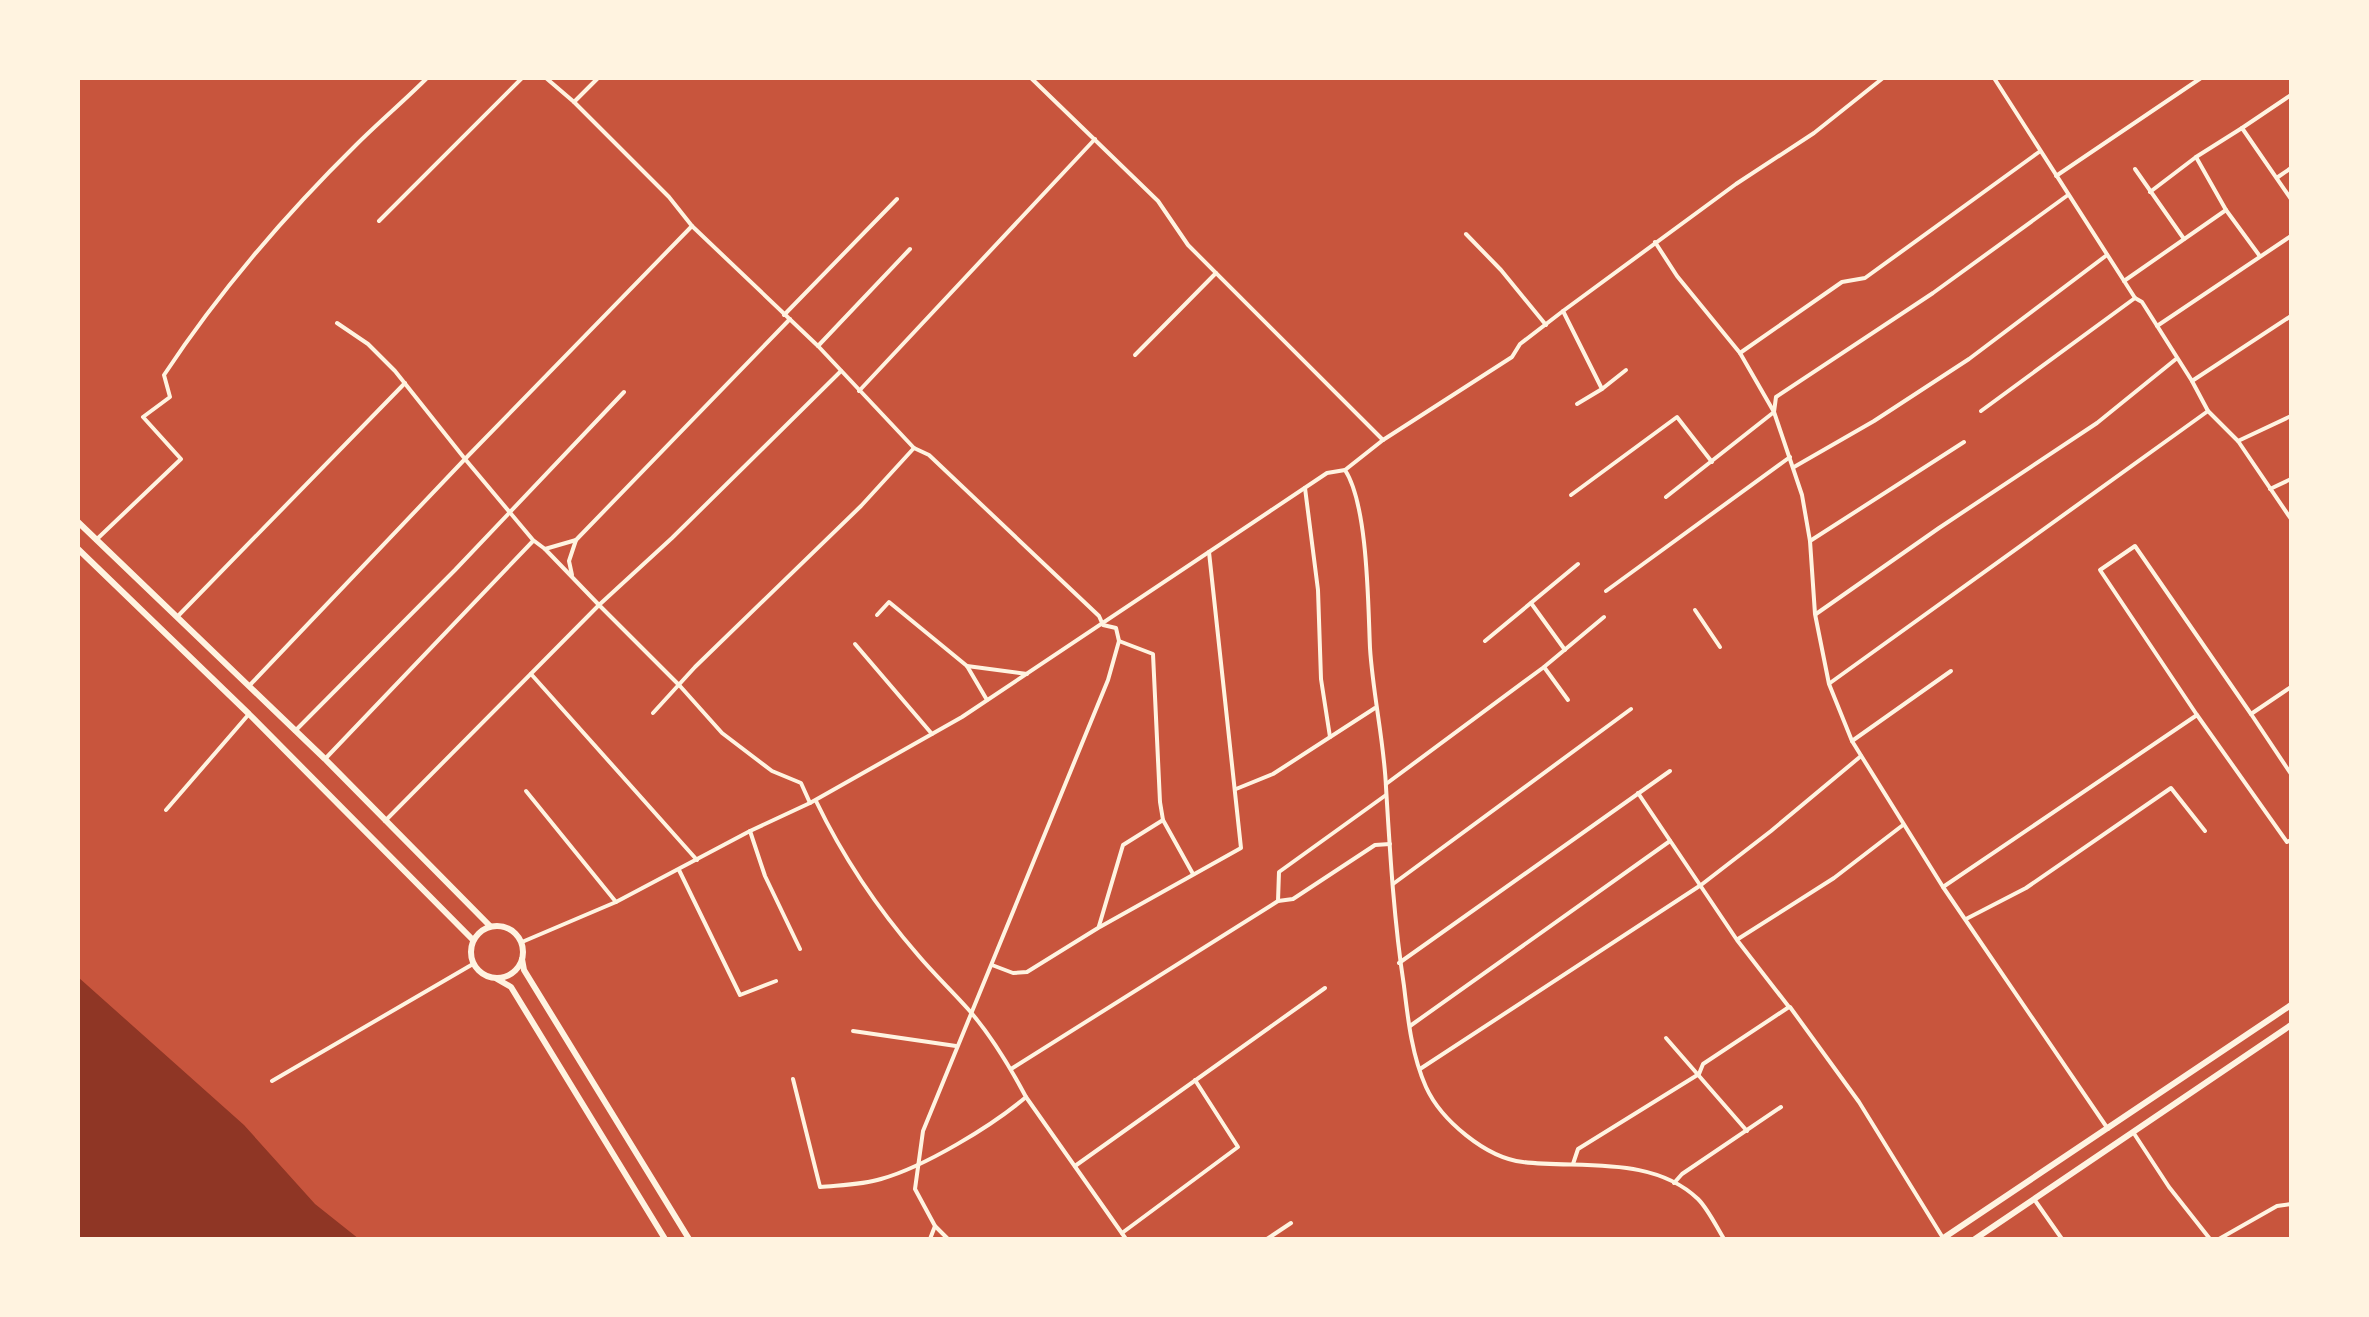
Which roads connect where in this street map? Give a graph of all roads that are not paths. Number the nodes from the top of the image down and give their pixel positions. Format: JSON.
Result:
{"nodes":[{"id":1,"x":427,"y":78,"type":"edge"},
{"id":2,"x":522,"y":78,"type":"edge"},
{"id":3,"x":546,"y":78,"type":"edge"},
{"id":4,"x":598,"y":78,"type":"edge"},
{"id":5,"x":1031,"y":78,"type":"edge"},
{"id":6,"x":1883,"y":78,"type":"edge"},
{"id":7,"x":1994,"y":78,"type":"edge"},
{"id":8,"x":2201,"y":78,"type":"edge"},
{"id":9,"x":2291,"y":95,"type":"edge"},
{"id":10,"x":574,"y":102,"type":"junction"},
{"id":11,"x":2242,"y":128,"type":"junction"},
{"id":12,"x":1095,"y":139,"type":"junction"},
{"id":13,"x":2040,"y":152,"type":"junction"},
{"id":14,"x":2196,"y":157,"type":"junction"},
{"id":15,"x":2291,"y":168,"type":"edge"},
{"id":16,"x":2135,"y":169,"type":"dead end"},
{"id":17,"x":2056,"y":176,"type":"junction"},
{"id":18,"x":2278,"y":177,"type":"junction"},
{"id":19,"x":2150,"y":192,"type":"junction"},
{"id":20,"x":2068,"y":195,"type":"junction"},
{"id":21,"x":897,"y":199,"type":"dead end"},
{"id":22,"x":2291,"y":199,"type":"edge"},
{"id":23,"x":2226,"y":210,"type":"junction"},
{"id":24,"x":379,"y":221,"type":"dead end"},
{"id":25,"x":692,"y":226,"type":"junction"},
{"id":26,"x":1466,"y":234,"type":"dead end"},
{"id":27,"x":2291,"y":236,"type":"edge"},
{"id":28,"x":2184,"y":239,"type":"junction"},
{"id":29,"x":1655,"y":242,"type":"junction"},
{"id":30,"x":910,"y":249,"type":"dead end"},
{"id":31,"x":2107,"y":255,"type":"junction"},
{"id":32,"x":2259,"y":255,"type":"junction"},
{"id":33,"x":1216,"y":273,"type":"junction"},
{"id":34,"x":2124,"y":281,"type":"junction"},
{"id":35,"x":2135,"y":298,"type":"junction"},
{"id":36,"x":1563,"y":311,"type":"junction"},
{"id":37,"x":784,"y":315,"type":"junction"},
{"id":38,"x":2291,"y":316,"type":"edge"},
{"id":39,"x":790,"y":319,"type":"junction"},
{"id":40,"x":337,"y":323,"type":"dead end"},
{"id":41,"x":1546,"y":325,"type":"junction"},
{"id":42,"x":2156,"y":326,"type":"junction"},
{"id":43,"x":818,"y":346,"type":"junction"},
{"id":44,"x":1740,"y":353,"type":"junction"},
{"id":45,"x":1135,"y":355,"type":"dead end"},
{"id":46,"x":2176,"y":359,"type":"junction"},
{"id":47,"x":1626,"y":370,"type":"dead end"},
{"id":48,"x":841,"y":371,"type":"junction"},
{"id":49,"x":2192,"y":381,"type":"junction"},
{"id":50,"x":405,"y":383,"type":"junction"},
{"id":51,"x":1602,"y":389,"type":"junction"},
{"id":52,"x":859,"y":391,"type":"junction"},
{"id":53,"x":624,"y":392,"type":"dead end"},
{"id":54,"x":1577,"y":404,"type":"dead end"},
{"id":55,"x":1981,"y":411,"type":"dead end"},
{"id":56,"x":2208,"y":411,"type":"junction"},
{"id":57,"x":1774,"y":412,"type":"junction"},
{"id":58,"x":2291,"y":416,"type":"edge"},
{"id":59,"x":1383,"y":440,"type":"junction"},
{"id":60,"x":2238,"y":441,"type":"junction"},
{"id":61,"x":1964,"y":442,"type":"dead end"},
{"id":62,"x":914,"y":448,"type":"junction"},
{"id":63,"x":1790,"y":457,"type":"junction"},
{"id":64,"x":465,"y":459,"type":"junction"},
{"id":65,"x":1712,"y":462,"type":"junction"},
{"id":66,"x":1794,"y":467,"type":"junction"},
{"id":67,"x":1345,"y":470,"type":"junction"},
{"id":68,"x":2291,"y":479,"type":"edge"},
{"id":69,"x":1305,"y":488,"type":"junction"},
{"id":70,"x":2270,"y":489,"type":"junction"},
{"id":71,"x":1571,"y":495,"type":"dead end"},
{"id":72,"x":1666,"y":497,"type":"dead end"},
{"id":73,"x":509,"y":511,"type":"junction"},
{"id":74,"x":2291,"y":519,"type":"edge"},
{"id":75,"x":78,"y":522,"type":"edge"},
{"id":76,"x":96,"y":540,"type":"junction"},
{"id":77,"x":533,"y":540,"type":"junction"},
{"id":78,"x":576,"y":540,"type":"junction"},
{"id":79,"x":1810,"y":541,"type":"junction"},
{"id":80,"x":78,"y":549,"type":"edge"},
{"id":81,"x":545,"y":549,"type":"junction"},
{"id":82,"x":1209,"y":551,"type":"junction"},
{"id":83,"x":1578,"y":564,"type":"dead end"},
{"id":84,"x":573,"y":578,"type":"junction"},
{"id":85,"x":1606,"y":591,"type":"dead end"},
{"id":86,"x":1531,"y":603,"type":"junction"},
{"id":87,"x":599,"y":605,"type":"junction"},
{"id":88,"x":1695,"y":610,"type":"dead end"},
{"id":89,"x":1815,"y":614,"type":"junction"},
{"id":90,"x":877,"y":615,"type":"dead end"},
{"id":91,"x":178,"y":616,"type":"junction"},
{"id":92,"x":1604,"y":617,"type":"dead end"},
{"id":93,"x":1103,"y":625,"type":"junction"},
{"id":94,"x":1119,"y":641,"type":"junction"},
{"id":95,"x":1485,"y":641,"type":"dead end"},
{"id":96,"x":855,"y":644,"type":"dead end"},
{"id":97,"x":1720,"y":647,"type":"dead end"},
{"id":98,"x":1565,"y":650,"type":"junction"},
{"id":99,"x":967,"y":666,"type":"junction"},
{"id":100,"x":1544,"y":667,"type":"junction"},
{"id":101,"x":1951,"y":671,"type":"dead end"},
{"id":102,"x":531,"y":673,"type":"junction"},
{"id":103,"x":1027,"y":674,"type":"junction"},
{"id":104,"x":1829,"y":684,"type":"junction"},
{"id":105,"x":249,"y":686,"type":"junction"},
{"id":106,"x":680,"y":686,"type":"junction"},
{"id":107,"x":2291,"y":687,"type":"edge"},
{"id":108,"x":987,"y":700,"type":"junction"},
{"id":109,"x":1568,"y":700,"type":"dead end"},
{"id":110,"x":1375,"y":708,"type":"junction"},
{"id":111,"x":1631,"y":709,"type":"dead end"},
{"id":112,"x":653,"y":713,"type":"dead end"},
{"id":113,"x":249,"y":714,"type":"junction"},
{"id":114,"x":2251,"y":714,"type":"junction"},
{"id":115,"x":2197,"y":715,"type":"junction"},
{"id":116,"x":295,"y":731,"type":"junction"},
{"id":117,"x":932,"y":734,"type":"junction"},
{"id":118,"x":1330,"y":737,"type":"junction"},
{"id":119,"x":1852,"y":741,"type":"junction"},
{"id":120,"x":1861,"y":756,"type":"junction"},
{"id":121,"x":325,"y":759,"type":"junction"},
{"id":122,"x":1670,"y":771,"type":"dead end"},
{"id":123,"x":2291,"y":774,"type":"edge"},
{"id":124,"x":1386,"y":784,"type":"junction"},
{"id":125,"x":1236,"y":789,"type":"junction"},
{"id":126,"x":526,"y":791,"type":"dead end"},
{"id":127,"x":1638,"y":793,"type":"junction"},
{"id":128,"x":1386,"y":795,"type":"junction"},
{"id":129,"x":813,"y":802,"type":"junction"},
{"id":130,"x":166,"y":810,"type":"dead end"},
{"id":131,"x":1163,"y":820,"type":"junction"},
{"id":132,"x":384,"y":822,"type":"junction"},
{"id":133,"x":1903,"y":825,"type":"junction"},
{"id":134,"x":750,"y":831,"type":"junction"},
{"id":135,"x":2205,"y":831,"type":"dead end"},
{"id":136,"x":2291,"y":840,"type":"edge"},
{"id":137,"x":1670,"y":841,"type":"junction"},
{"id":138,"x":1390,"y":844,"type":"junction"},
{"id":139,"x":697,"y":860,"type":"junction"},
{"id":140,"x":679,"y":870,"type":"junction"},
{"id":141,"x":1193,"y":874,"type":"junction"},
{"id":142,"x":1393,"y":884,"type":"junction"},
{"id":143,"x":1701,"y":885,"type":"junction"},
{"id":144,"x":1943,"y":887,"type":"junction"},
{"id":145,"x":1278,"y":901,"type":"junction"},
{"id":146,"x":616,"y":902,"type":"junction"},
{"id":147,"x":1966,"y":919,"type":"junction"},
{"id":148,"x":490,"y":926,"type":"junction"},
{"id":149,"x":1098,"y":928,"type":"junction"},
{"id":150,"x":473,"y":940,"type":"junction"},
{"id":151,"x":1737,"y":940,"type":"junction"},
{"id":152,"x":522,"y":942,"type":"junction"},
{"id":153,"x":800,"y":949,"type":"dead end"},
{"id":154,"x":522,"y":959,"type":"junction"},
{"id":155,"x":1399,"y":963,"type":"junction"},
{"id":156,"x":473,"y":964,"type":"junction"},
{"id":157,"x":992,"y":965,"type":"junction"},
{"id":158,"x":497,"y":979,"type":"junction"},
{"id":159,"x":776,"y":981,"type":"dead end"},
{"id":160,"x":1325,"y":988,"type":"dead end"},
{"id":161,"x":2291,"y":1005,"type":"edge"},
{"id":162,"x":1789,"y":1007,"type":"junction"},
{"id":163,"x":970,"y":1011,"type":"junction"},
{"id":164,"x":2291,"y":1025,"type":"edge"},
{"id":165,"x":1410,"y":1026,"type":"junction"},
{"id":166,"x":853,"y":1031,"type":"dead end"},
{"id":167,"x":1666,"y":1038,"type":"dead end"},
{"id":168,"x":956,"y":1046,"type":"junction"},
{"id":169,"x":1011,"y":1069,"type":"junction"},
{"id":170,"x":1420,"y":1069,"type":"junction"},
{"id":171,"x":1699,"y":1074,"type":"junction"},
{"id":172,"x":793,"y":1079,"type":"dead end"},
{"id":173,"x":1195,"y":1080,"type":"junction"},
{"id":174,"x":272,"y":1081,"type":"dead end"},
{"id":175,"x":1026,"y":1097,"type":"junction"},
{"id":176,"x":1781,"y":1107,"type":"dead end"},
{"id":177,"x":2108,"y":1130,"type":"junction"},
{"id":178,"x":1747,"y":1131,"type":"junction"},
{"id":179,"x":2133,"y":1132,"type":"junction"},
{"id":180,"x":919,"y":1164,"type":"junction"},
{"id":181,"x":1573,"y":1164,"type":"junction"},
{"id":182,"x":1075,"y":1166,"type":"junction"},
{"id":183,"x":1674,"y":1183,"type":"junction"},
{"id":184,"x":2034,"y":1199,"type":"junction"},
{"id":185,"x":2291,"y":1204,"type":"edge"},
{"id":186,"x":1291,"y":1223,"type":"dead end"},
{"id":187,"x":935,"y":1226,"type":"junction"},
{"id":188,"x":1122,"y":1233,"type":"junction"},
{"id":189,"x":665,"y":1239,"type":"edge"},
{"id":190,"x":689,"y":1239,"type":"edge"},
{"id":191,"x":930,"y":1239,"type":"edge"},
{"id":192,"x":948,"y":1239,"type":"edge"},
{"id":193,"x":1126,"y":1239,"type":"edge"},
{"id":194,"x":1267,"y":1239,"type":"edge"},
{"id":195,"x":1724,"y":1239,"type":"edge"},
{"id":196,"x":1943,"y":1239,"type":"edge"},
{"id":197,"x":1975,"y":1239,"type":"edge"},
{"id":198,"x":2062,"y":1239,"type":"edge"},
{"id":199,"x":2210,"y":1239,"type":"edge"},
{"id":200,"x":2219,"y":1239,"type":"edge"}],
"edges":[{"from":1,"to":76,"type":"street"},
{"from":2,"to":24,"type":"street"},
{"from":3,"to":10,"type":"street"},
{"from":4,"to":10,"type":"street"},
{"from":5,"to":12,"type":"street"},
{"from":6,"to":29,"type":"street"},
{"from":7,"to":13,"type":"street"},
{"from":8,"to":17,"type":"street"},
{"from":9,"to":11,"type":"street"},
{"from":10,"to":25,"type":"street"},
{"from":11,"to":14,"type":"street"},
{"from":11,"to":18,"type":"street"},
{"from":12,"to":33,"type":"street"},
{"from":12,"to":52,"type":"street"},
{"from":13,"to":17,"type":"street"},
{"from":13,"to":44,"type":"street"},
{"from":14,"to":19,"type":"street"},
{"from":14,"to":23,"type":"street"},
{"from":15,"to":18,"type":"street"},
{"from":16,"to":19,"type":"street"},
{"from":17,"to":20,"type":"street"},
{"from":18,"to":22,"type":"street"},
{"from":19,"to":28,"type":"street"},
{"from":20,"to":31,"type":"street"},
{"from":20,"to":57,"type":"street"},
{"from":21,"to":37,"type":"street"},
{"from":23,"to":28,"type":"street"},
{"from":23,"to":32,"type":"street"},
{"from":25,"to":37,"type":"street"},
{"from":25,"to":64,"type":"street"},
{"from":26,"to":41,"type":"street"},
{"from":27,"to":32,"type":"street"},
{"from":28,"to":34,"type":"street"},
{"from":29,"to":36,"type":"street"},
{"from":29,"to":44,"type":"street"},
{"from":30,"to":43,"type":"street"},
{"from":31,"to":34,"type":"street"},
{"from":31,"to":66,"type":"street"},
{"from":32,"to":42,"type":"street"},
{"from":33,"to":45,"type":"street"},
{"from":33,"to":59,"type":"street"},
{"from":34,"to":35,"type":"street"},
{"from":35,"to":42,"type":"street"},
{"from":35,"to":55,"type":"street"},
{"from":36,"to":41,"type":"street"},
{"from":36,"to":51,"type":"street"},
{"from":37,"to":39,"type":"street"},
{"from":38,"to":49,"type":"street"},
{"from":39,"to":43,"type":"street"},
{"from":39,"to":78,"type":"street"},
{"from":40,"to":50,"type":"street"},
{"from":41,"to":59,"type":"street"},
{"from":42,"to":46,"type":"street"},
{"from":43,"to":48,"type":"street"},
{"from":44,"to":57,"type":"street"},
{"from":46,"to":49,"type":"street"},
{"from":46,"to":89,"type":"street"},
{"from":47,"to":51,"type":"street"},
{"from":48,"to":52,"type":"street"},
{"from":48,"to":87,"type":"street"},
{"from":49,"to":56,"type":"street"},
{"from":50,"to":64,"type":"street"},
{"from":50,"to":91,"type":"street"},
{"from":51,"to":54,"type":"street"},
{"from":52,"to":62,"type":"street"},
{"from":53,"to":73,"type":"street"},
{"from":56,"to":60,"type":"street"},
{"from":56,"to":104,"type":"street"},
{"from":57,"to":63,"type":"street"},
{"from":57,"to":65,"type":"street"},
{"from":58,"to":60,"type":"street"},
{"from":59,"to":67,"type":"street"},
{"from":60,"to":70,"type":"street"},
{"from":61,"to":79,"type":"street"},
{"from":62,"to":93,"type":"street"},
{"from":62,"to":106,"type":"street"},
{"from":63,"to":66,"type":"street"},
{"from":63,"to":85,"type":"street"},
{"from":64,"to":73,"type":"street"},
{"from":64,"to":105,"type":"street"},
{"from":65,"to":71,"type":"street"},
{"from":65,"to":72,"type":"street"},
{"from":66,"to":79,"type":"street"},
{"from":67,"to":69,"type":"street"},
{"from":67,"to":110,"type":"street"},
{"from":68,"to":70,"type":"street"},
{"from":69,"to":82,"type":"street"},
{"from":69,"to":118,"type":"street"},
{"from":70,"to":74,"type":"street"},
{"from":73,"to":77,"type":"street"},
{"from":73,"to":116,"type":"street"},
{"from":75,"to":76,"type":"main road"},
{"from":76,"to":91,"type":"main road"},
{"from":77,"to":81,"type":"street"},
{"from":77,"to":121,"type":"street"},
{"from":78,"to":81,"type":"street"},
{"from":78,"to":84,"type":"street"},
{"from":79,"to":89,"type":"street"},
{"from":80,"to":113,"type":"main road"},
{"from":81,"to":84,"type":"street"},
{"from":82,"to":93,"type":"street"},
{"from":82,"to":125,"type":"street"},
{"from":83,"to":86,"type":"street"},
{"from":84,"to":87,"type":"street"},
{"from":86,"to":95,"type":"street"},
{"from":86,"to":98,"type":"street"},
{"from":87,"to":102,"type":"street"},
{"from":87,"to":106,"type":"street"},
{"from":88,"to":97,"type":"street"},
{"from":89,"to":104,"type":"street"},
{"from":90,"to":99,"type":"street"},
{"from":91,"to":105,"type":"main road"},
{"from":92,"to":98,"type":"street"},
{"from":93,"to":94,"type":"street"},
{"from":93,"to":103,"type":"street"},
{"from":94,"to":131,"type":"street"},
{"from":94,"to":157,"type":"street"},
{"from":96,"to":117,"type":"street"},
{"from":98,"to":100,"type":"street"},
{"from":99,"to":103,"type":"street"},
{"from":99,"to":108,"type":"street"},
{"from":100,"to":109,"type":"street"},
{"from":100,"to":124,"type":"street"},
{"from":101,"to":119,"type":"street"},
{"from":102,"to":132,"type":"street"},
{"from":102,"to":139,"type":"street"},
{"from":103,"to":108,"type":"street"},
{"from":104,"to":119,"type":"street"},
{"from":105,"to":116,"type":"main road"},
{"from":106,"to":112,"type":"street"},
{"from":106,"to":129,"type":"street"},
{"from":107,"to":114,"type":"street"},
{"from":108,"to":117,"type":"street"},
{"from":110,"to":118,"type":"street"},
{"from":110,"to":124,"type":"street"},
{"from":111,"to":142,"type":"street"},
{"from":113,"to":130,"type":"street"},
{"from":113,"to":150,"type":"main road"},
{"from":114,"to":115,"type":"street"},
{"from":114,"to":123,"type":"street"},
{"from":115,"to":136,"type":"street"},
{"from":115,"to":144,"type":"street"},
{"from":116,"to":121,"type":"main road"},
{"from":117,"to":129,"type":"street"},
{"from":118,"to":125,"type":"street"},
{"from":119,"to":120,"type":"street"},
{"from":120,"to":133,"type":"street"},
{"from":120,"to":143,"type":"street"},
{"from":121,"to":132,"type":"main road"},
{"from":122,"to":127,"type":"street"},
{"from":124,"to":128,"type":"street"},
{"from":125,"to":141,"type":"street"},
{"from":126,"to":146,"type":"street"},
{"from":127,"to":137,"type":"street"},
{"from":127,"to":155,"type":"street"},
{"from":128,"to":138,"type":"street"},
{"from":128,"to":145,"type":"street"},
{"from":129,"to":134,"type":"street"},
{"from":129,"to":163,"type":"street"},
{"from":131,"to":141,"type":"street"},
{"from":131,"to":149,"type":"street"},
{"from":132,"to":148,"type":"main road"},
{"from":133,"to":144,"type":"street"},
{"from":133,"to":151,"type":"street"},
{"from":134,"to":139,"type":"street"},
{"from":134,"to":153,"type":"street"},
{"from":135,"to":147,"type":"street"},
{"from":137,"to":143,"type":"street"},
{"from":137,"to":165,"type":"street"},
{"from":138,"to":142,"type":"street"},
{"from":138,"to":145,"type":"street"},
{"from":139,"to":140,"type":"street"},
{"from":140,"to":146,"type":"street"},
{"from":140,"to":159,"type":"street"},
{"from":141,"to":149,"type":"street"},
{"from":142,"to":155,"type":"street"},
{"from":143,"to":151,"type":"street"},
{"from":143,"to":170,"type":"street"},
{"from":144,"to":147,"type":"street"},
{"from":145,"to":169,"type":"street"},
{"from":146,"to":152,"type":"street"},
{"from":147,"to":177,"type":"street"},
{"from":148,"to":150,"type":"main road"},
{"from":148,"to":152,"type":"main road"},
{"from":149,"to":157,"type":"street"},
{"from":150,"to":156,"type":"main road"},
{"from":151,"to":162,"type":"street"},
{"from":152,"to":154,"type":"main road"},
{"from":154,"to":158,"type":"main road"},
{"from":154,"to":190,"type":"main road"},
{"from":155,"to":165,"type":"street"},
{"from":156,"to":158,"type":"main road"},
{"from":156,"to":174,"type":"street"},
{"from":157,"to":163,"type":"street"},
{"from":158,"to":189,"type":"main road"},
{"from":160,"to":173,"type":"street"},
{"from":161,"to":177,"type":"main road"},
{"from":162,"to":171,"type":"street"},
{"from":162,"to":196,"type":"street"},
{"from":163,"to":168,"type":"street"},
{"from":163,"to":169,"type":"street"},
{"from":164,"to":179,"type":"main road"},
{"from":165,"to":170,"type":"street"},
{"from":166,"to":168,"type":"street"},
{"from":167,"to":171,"type":"street"},
{"from":168,"to":180,"type":"street"},
{"from":169,"to":175,"type":"street"},
{"from":170,"to":181,"type":"street"},
{"from":171,"to":178,"type":"street"},
{"from":171,"to":181,"type":"street"},
{"from":172,"to":180,"type":"street"},
{"from":173,"to":182,"type":"street"},
{"from":173,"to":188,"type":"street"},
{"from":175,"to":180,"type":"street"},
{"from":175,"to":182,"type":"street"},
{"from":176,"to":178,"type":"street"},
{"from":177,"to":196,"type":"main road"},
{"from":178,"to":183,"type":"street"},
{"from":179,"to":184,"type":"main road"},
{"from":179,"to":199,"type":"street"},
{"from":180,"to":187,"type":"street"},
{"from":181,"to":183,"type":"street"},
{"from":182,"to":188,"type":"street"},
{"from":183,"to":195,"type":"street"},
{"from":184,"to":197,"type":"main road"},
{"from":184,"to":198,"type":"street"},
{"from":185,"to":200,"type":"street"},
{"from":186,"to":194,"type":"street"},
{"from":187,"to":191,"type":"street"},
{"from":187,"to":192,"type":"street"},
{"from":188,"to":193,"type":"street"}]}
